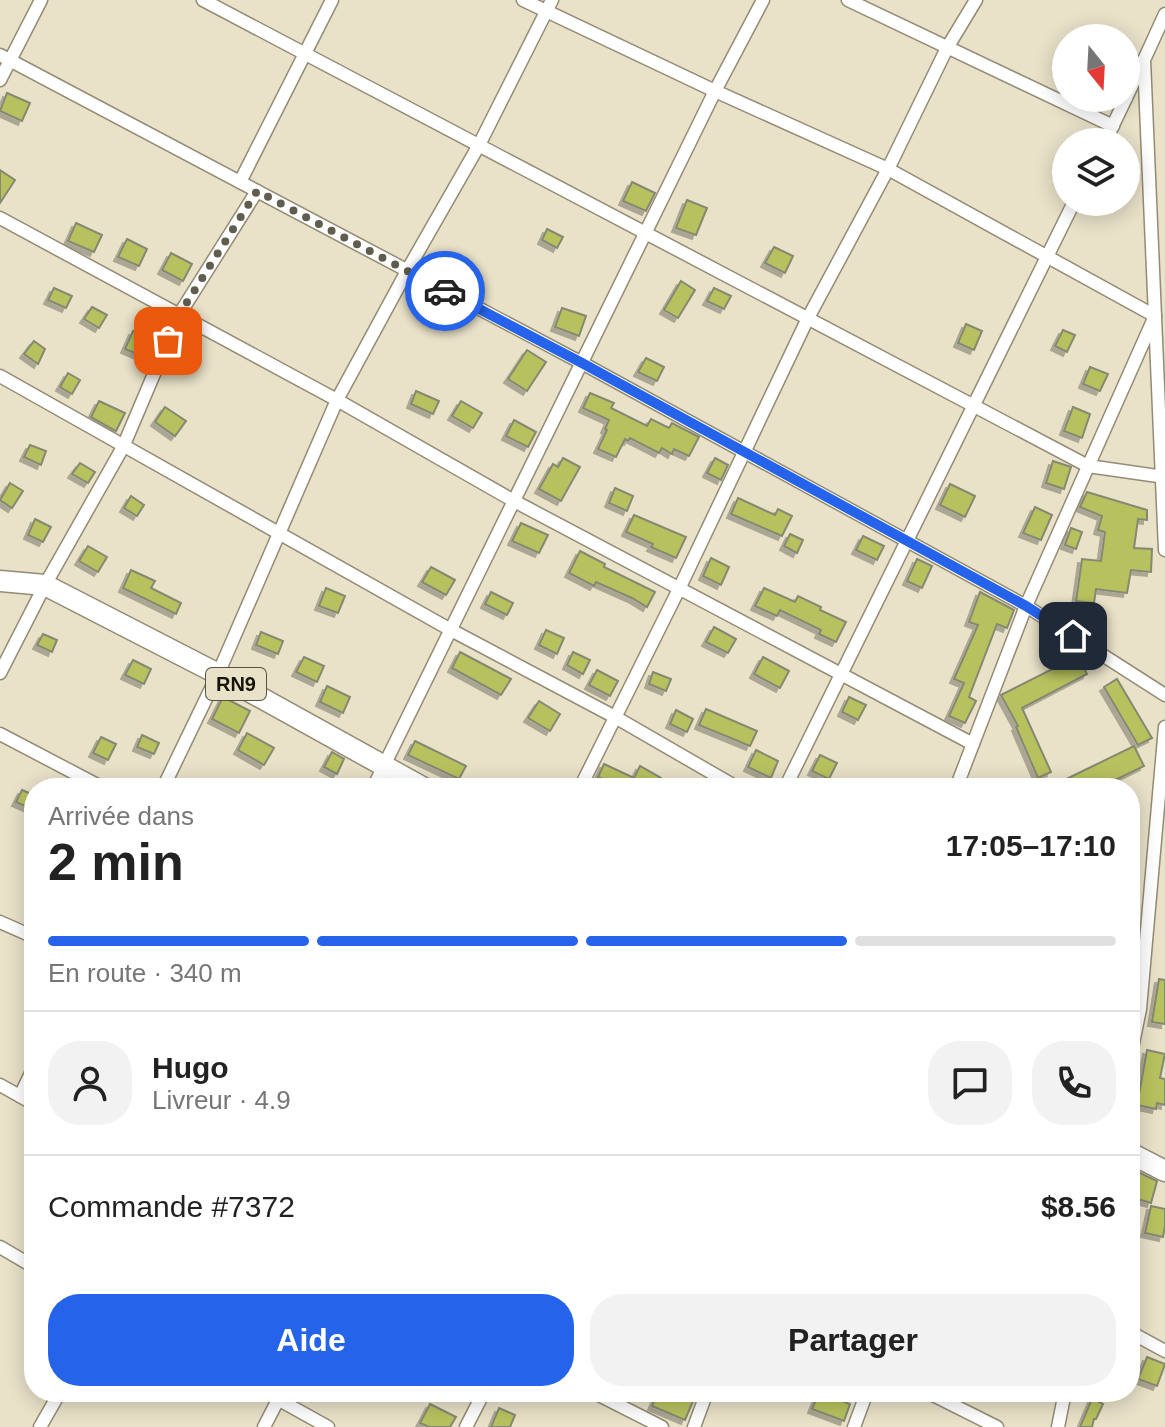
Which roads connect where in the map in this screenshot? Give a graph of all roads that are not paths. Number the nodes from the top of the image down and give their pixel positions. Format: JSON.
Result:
{"nodes":[{"id":1,"x":41,"y":0,"type":"edge"},
{"id":2,"x":203,"y":0,"type":"edge"},
{"id":3,"x":332,"y":0,"type":"edge"},
{"id":4,"x":523,"y":0,"type":"edge"},
{"id":5,"x":763,"y":0,"type":"edge"},
{"id":6,"x":848,"y":0,"type":"edge"},
{"id":7,"x":976,"y":0,"type":"edge"},
{"id":8,"x":549,"y":6,"type":"edge"},
{"id":9,"x":1165,"y":14,"type":"edge"},
{"id":10,"x":947,"y":48,"type":"junction"},
{"id":11,"x":304,"y":53,"type":"junction"},
{"id":12,"x":5,"y":58,"type":"edge"},
{"id":13,"x":1144,"y":60,"type":"junction"},
{"id":14,"x":1140,"y":68,"type":"edge"},
{"id":15,"x":0,"y":80,"type":"edge"},
{"id":16,"x":715,"y":91,"type":"junction"},
{"id":17,"x":1120,"y":112,"type":"edge"},
{"id":18,"x":1113,"y":126,"type":"joint"},
{"id":19,"x":479,"y":145,"type":"junction"},
{"id":20,"x":888,"y":169,"type":"junction"},
{"id":21,"x":240,"y":182,"type":"junction"},
{"id":22,"x":257,"y":191,"type":"junction"},
{"id":23,"x":1067,"y":216,"type":"edge"},
{"id":24,"x":0,"y":218,"type":"edge"},
{"id":25,"x":646,"y":233,"type":"junction"},
{"id":26,"x":1047,"y":257,"type":"junction"},
{"id":27,"x":407,"y":271,"type":"junction"},
{"id":28,"x":179,"y":315,"type":"junction"},
{"id":29,"x":808,"y":318,"type":"junction"},
{"id":30,"x":1158,"y":324,"type":"edge"},
{"id":31,"x":582,"y":363,"type":"junction"},
{"id":32,"x":0,"y":376,"type":"edge"},
{"id":33,"x":337,"y":400,"type":"junction"},
{"id":34,"x":975,"y":406,"type":"junction"},
{"id":35,"x":123,"y":447,"type":"junction"},
{"id":36,"x":745,"y":452,"type":"junction"},
{"id":37,"x":1088,"y":466,"type":"junction"},
{"id":38,"x":1163,"y":477,"type":"edge"},
{"id":39,"x":514,"y":501,"type":"junction"},
{"id":40,"x":279,"y":533,"type":"junction"},
{"id":41,"x":908,"y":541,"type":"junction"},
{"id":42,"x":1165,"y":550,"type":"edge"},
{"id":43,"x":0,"y":581,"type":"edge"},
{"id":44,"x":45,"y":585,"type":"junction"},
{"id":45,"x":679,"y":589,"type":"junction"},
{"id":46,"x":1026,"y":606,"type":"junction"},
{"id":47,"x":451,"y":630,"type":"junction"},
{"id":48,"x":0,"y":673,"type":"edge"},
{"id":49,"x":218,"y":674,"type":"junction"},
{"id":50,"x":843,"y":674,"type":"junction"},
{"id":51,"x":1165,"y":695,"type":"edge"},
{"id":52,"x":615,"y":717,"type":"junction"},
{"id":53,"x":1165,"y":727,"type":"edge"},
{"id":54,"x":0,"y":734,"type":"edge"},
{"id":55,"x":973,"y":744,"type":"junction"},
{"id":56,"x":384,"y":766,"type":"junction"},
{"id":57,"x":84,"y":778,"type":"edge"},
{"id":58,"x":168,"y":778,"type":"edge"},
{"id":59,"x":378,"y":778,"type":"edge"},
{"id":60,"x":406,"y":778,"type":"edge"},
{"id":61,"x":585,"y":778,"type":"edge"},
{"id":62,"x":721,"y":778,"type":"edge"},
{"id":63,"x":790,"y":778,"type":"edge"},
{"id":64,"x":960,"y":778,"type":"edge"},
{"id":65,"x":0,"y":922,"type":"edge"},
{"id":66,"x":24,"y":933,"type":"edge"},
{"id":67,"x":1140,"y":960,"type":"edge"},
{"id":68,"x":0,"y":1085,"type":"edge"},
{"id":69,"x":24,"y":1088,"type":"edge"},
{"id":70,"x":20,"y":1096,"type":"junction"},
{"id":71,"x":24,"y":1098,"type":"edge"},
{"id":72,"x":1140,"y":1158,"type":"edge"},
{"id":73,"x":1165,"y":1171,"type":"edge"},
{"id":74,"x":0,"y":1247,"type":"edge"},
{"id":75,"x":24,"y":1261,"type":"edge"},
{"id":76,"x":1140,"y":1337,"type":"edge"},
{"id":77,"x":1165,"y":1351,"type":"edge"},
{"id":78,"x":54,"y":1402,"type":"edge"},
{"id":79,"x":277,"y":1402,"type":"edge"},
{"id":80,"x":289,"y":1402,"type":"edge"},
{"id":81,"x":479,"y":1402,"type":"edge"},
{"id":82,"x":613,"y":1402,"type":"edge"},
{"id":83,"x":703,"y":1402,"type":"edge"},
{"id":84,"x":863,"y":1402,"type":"edge"},
{"id":85,"x":947,"y":1402,"type":"edge"},
{"id":86,"x":1063,"y":1402,"type":"edge"},
{"id":87,"x":40,"y":1427,"type":"edge"},
{"id":88,"x":264,"y":1427,"type":"edge"},
{"id":89,"x":328,"y":1427,"type":"edge"},
{"id":90,"x":466,"y":1427,"type":"edge"},
{"id":91,"x":662,"y":1427,"type":"edge"},
{"id":92,"x":694,"y":1427,"type":"edge"},
{"id":93,"x":854,"y":1427,"type":"edge"},
{"id":94,"x":997,"y":1427,"type":"edge"},
{"id":95,"x":1058,"y":1427,"type":"edge"}],
"edges":[{"from":1,"to":12,"type":"street"},
{"from":2,"to":11,"type":"street"},
{"from":3,"to":11,"type":"street"},
{"from":4,"to":8,"type":"street"},
{"from":5,"to":16,"type":"street"},
{"from":6,"to":10,"type":"street"},
{"from":7,"to":10,"type":"street"},
{"from":8,"to":16,"type":"street"},
{"from":8,"to":19,"type":"street"},
{"from":9,"to":13,"type":"street"},
{"from":10,"to":18,"type":"street"},
{"from":10,"to":20,"type":"street"},
{"from":11,"to":19,"type":"street"},
{"from":11,"to":21,"type":"street"},
{"from":12,"to":15,"type":"street"},
{"from":12,"to":21,"type":"street"},
{"from":13,"to":14,"type":"street"},
{"from":13,"to":30,"type":"street"},
{"from":16,"to":20,"type":"street"},
{"from":16,"to":25,"type":"street"},
{"from":17,"to":18,"type":"street"},
{"from":19,"to":25,"type":"street"},
{"from":19,"to":27,"type":"street"},
{"from":20,"to":26,"type":"street"},
{"from":20,"to":29,"type":"street"},
{"from":21,"to":22,"type":"street"},
{"from":22,"to":27,"type":"street"},
{"from":22,"to":28,"type":"street"},
{"from":23,"to":26,"type":"street"},
{"from":24,"to":28,"type":"street"},
{"from":25,"to":29,"type":"street"},
{"from":25,"to":31,"type":"street"},
{"from":26,"to":30,"type":"street"},
{"from":26,"to":34,"type":"street"},
{"from":27,"to":31,"type":"street"},
{"from":27,"to":33,"type":"street"},
{"from":28,"to":33,"type":"street"},
{"from":28,"to":35,"type":"street"},
{"from":29,"to":34,"type":"street"},
{"from":29,"to":36,"type":"street"},
{"from":30,"to":37,"type":"street"},
{"from":30,"to":38,"type":"street"},
{"from":31,"to":36,"type":"street"},
{"from":31,"to":39,"type":"street"},
{"from":32,"to":35,"type":"street"},
{"from":33,"to":39,"type":"street"},
{"from":33,"to":40,"type":"street"},
{"from":34,"to":37,"type":"street"},
{"from":34,"to":41,"type":"street"},
{"from":35,"to":40,"type":"street"},
{"from":35,"to":44,"type":"street"},
{"from":36,"to":41,"type":"street"},
{"from":36,"to":45,"type":"street"},
{"from":37,"to":38,"type":"street"},
{"from":37,"to":46,"type":"street"},
{"from":38,"to":42,"type":"street"},
{"from":39,"to":45,"type":"street"},
{"from":39,"to":47,"type":"street"},
{"from":40,"to":47,"type":"street"},
{"from":40,"to":49,"type":"street"},
{"from":41,"to":46,"type":"street"},
{"from":41,"to":50,"type":"street"},
{"from":43,"to":44,"type":"main road","number":"RN9"},
{"from":44,"to":48,"type":"street"},
{"from":44,"to":49,"type":"main road","number":"RN9"},
{"from":45,"to":50,"type":"street"},
{"from":45,"to":52,"type":"street"},
{"from":46,"to":51,"type":"street"},
{"from":46,"to":55,"type":"street"},
{"from":47,"to":52,"type":"street"},
{"from":47,"to":56,"type":"street"},
{"from":49,"to":56,"type":"main road","number":"RN9"},
{"from":49,"to":58,"type":"street"},
{"from":50,"to":55,"type":"street"},
{"from":50,"to":63,"type":"street"},
{"from":52,"to":61,"type":"street"},
{"from":52,"to":62,"type":"street"},
{"from":53,"to":67,"type":"street"},
{"from":54,"to":57,"type":"street"},
{"from":55,"to":64,"type":"street"},
{"from":56,"to":59,"type":"street"},
{"from":56,"to":60,"type":"main road","number":"RN9"},
{"from":65,"to":66,"type":"street"},
{"from":68,"to":70,"type":"street"},
{"from":69,"to":70,"type":"street"},
{"from":70,"to":71,"type":"street"},
{"from":72,"to":73,"type":"main road"},
{"from":74,"to":75,"type":"street"},
{"from":76,"to":77,"type":"street"},
{"from":78,"to":87,"type":"street"},
{"from":79,"to":88,"type":"street"},
{"from":80,"to":89,"type":"street"},
{"from":81,"to":90,"type":"street"},
{"from":82,"to":91,"type":"street"},
{"from":83,"to":92,"type":"street"},
{"from":84,"to":93,"type":"street"},
{"from":85,"to":94,"type":"street"},
{"from":86,"to":95,"type":"street"}]}
